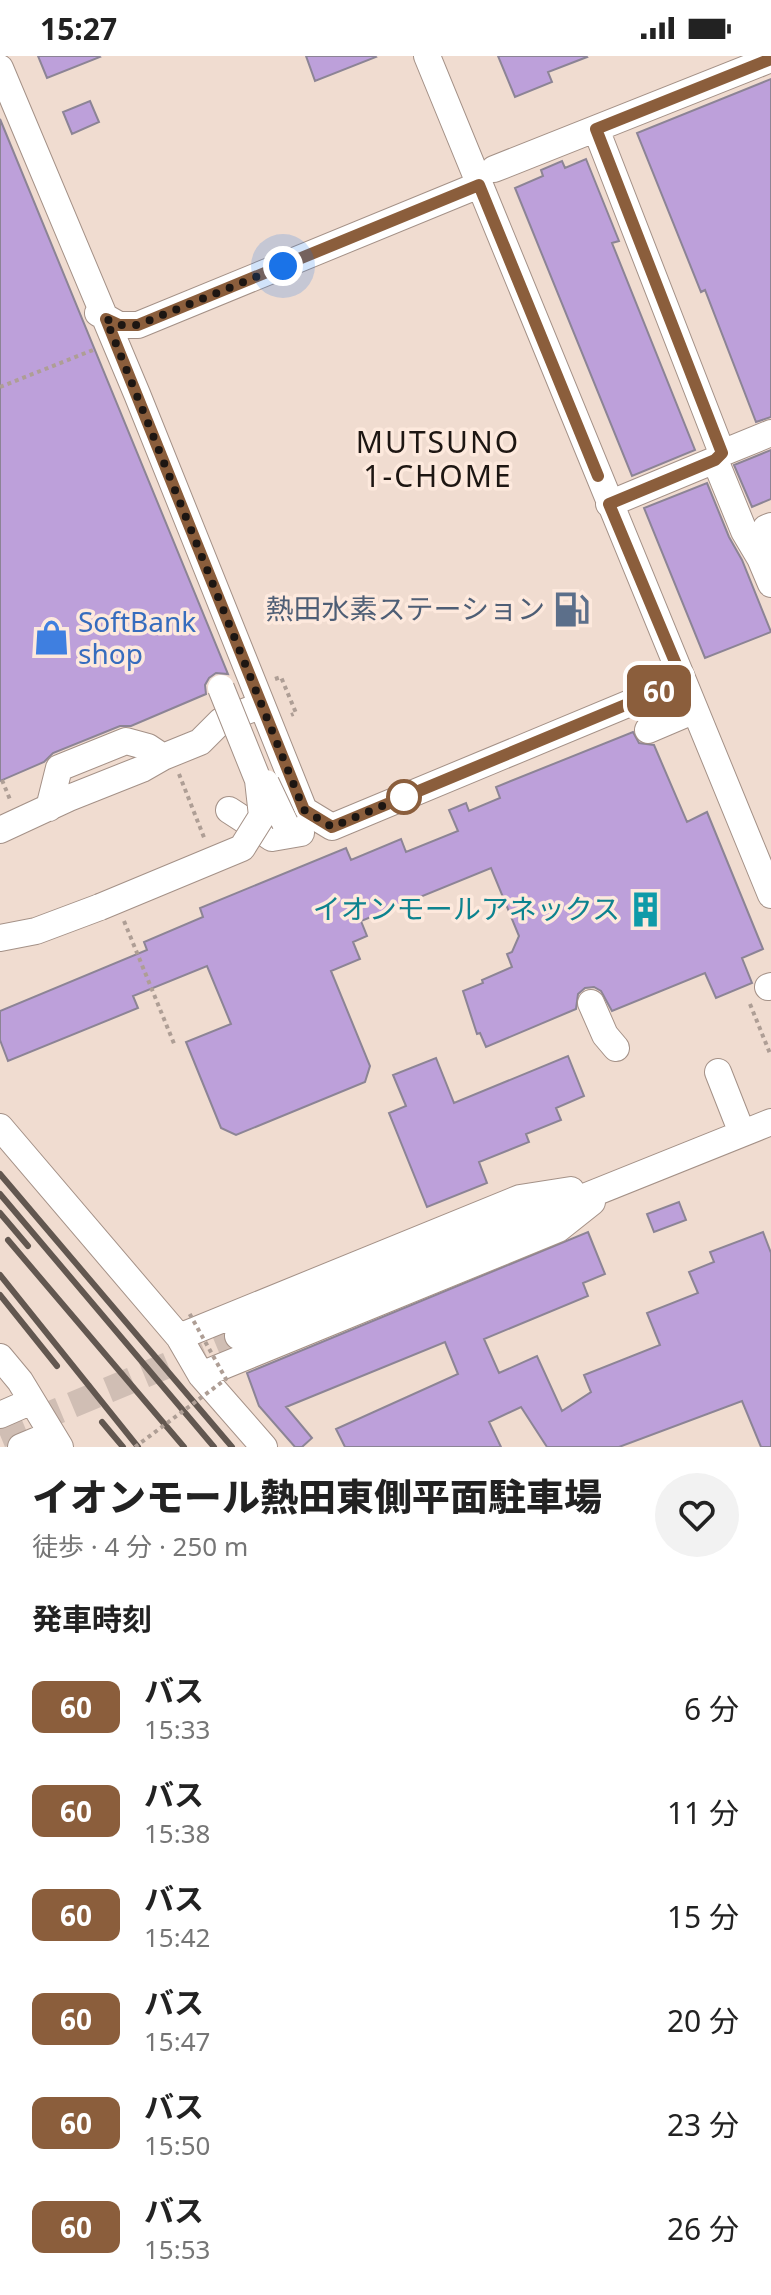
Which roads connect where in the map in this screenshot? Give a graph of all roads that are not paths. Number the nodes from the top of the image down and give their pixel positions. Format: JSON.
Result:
{"nodes":[{"id":1,"x":427,"y":56,"type":"edge"},
{"id":2,"x":771,"y":59,"type":"edge"},
{"id":3,"x":0,"y":68,"type":"edge"},
{"id":4,"x":596,"y":129,"type":"junction"},
{"id":5,"x":487,"y":177,"type":"junction"},
{"id":6,"x":82,"y":303,"type":"dead end"},
{"id":7,"x":106,"y":319,"type":"junction"},
{"id":8,"x":771,"y":433,"type":"edge"},
{"id":9,"x":718,"y":457,"type":"junction"},
{"id":10,"x":609,"y":504,"type":"junction"},
{"id":11,"x":771,"y":526,"type":"edge"},
{"id":12,"x":760,"y":558,"type":"junction"},
{"id":13,"x":771,"y":584,"type":"edge"},
{"id":14,"x":683,"y":681,"type":"junction"},
{"id":15,"x":266,"y":704,"type":"junction"},
{"id":16,"x":695,"y":710,"type":"junction"},
{"id":17,"x":648,"y":730,"type":"dead end"},
{"id":18,"x":229,"y":810,"type":"dead end"},
{"id":19,"x":332,"y":827,"type":"junction"},
{"id":20,"x":293,"y":828,"type":"junction"},
{"id":21,"x":0,"y":830,"type":"edge"},
{"id":22,"x":771,"y":895,"type":"edge"},
{"id":23,"x":0,"y":938,"type":"edge"},
{"id":24,"x":591,"y":1003,"type":"dead end"},
{"id":25,"x":616,"y":1048,"type":"dead end"},
{"id":26,"x":718,"y":1072,"type":"dead end"},
{"id":27,"x":771,"y":1122,"type":"edge"},
{"id":28,"x":0,"y":1127,"type":"edge"},
{"id":29,"x":742,"y":1133,"type":"junction"},
{"id":30,"x":618,"y":1182,"type":"junction"},
{"id":31,"x":238,"y":1336,"type":"tunnel mouth"},
{"id":32,"x":179,"y":1337,"type":"junction"},
{"id":33,"x":0,"y":1357,"type":"edge"},
{"id":34,"x":201,"y":1375,"type":"junction"},
{"id":35,"x":32,"y":1401,"type":"junction"},
{"id":36,"x":0,"y":1415,"type":"edge"},
{"id":37,"x":56,"y":1441,"type":"edge"},
{"id":38,"x":21,"y":1447,"type":"edge"},
{"id":39,"x":264,"y":1447,"type":"edge"}],
"edges":[{"from":1,"to":5,"type":"street"},
{"from":2,"to":4,"type":"street"},
{"from":3,"to":7,"type":"street"},
{"from":4,"to":5,"type":"street"},
{"from":4,"to":9,"type":"street"},
{"from":5,"to":7,"type":"street"},
{"from":5,"to":10,"type":"street"},
{"from":6,"to":7,"type":"street"},
{"from":7,"to":15,"type":"street"},
{"from":8,"to":9,"type":"street"},
{"from":9,"to":10,"type":"street"},
{"from":9,"to":12,"type":"street"},
{"from":10,"to":14,"type":"street"},
{"from":11,"to":12,"type":"street"},
{"from":12,"to":13,"type":"street"},
{"from":14,"to":16,"type":"street"},
{"from":14,"to":19,"type":"street"},
{"from":15,"to":19,"type":"street"},
{"from":15,"to":21,"type":"street"},
{"from":16,"to":17,"type":"street"},
{"from":16,"to":22,"type":"street"},
{"from":18,"to":20,"type":"street"},
{"from":19,"to":20,"type":"street"},
{"from":20,"to":23,"type":"street","bridge":true},
{"from":24,"to":25,"type":"street"},
{"from":26,"to":29,"type":"street"},
{"from":27,"to":29,"type":"street"},
{"from":28,"to":32,"type":"street"},
{"from":29,"to":30,"type":"street"},
{"from":30,"to":31,"type":"street"},
{"from":30,"to":32,"type":"street"},
{"from":30,"to":34,"type":"street"},
{"from":32,"to":34,"type":"street"},
{"from":33,"to":35,"type":"street"},
{"from":34,"to":39,"type":"street"},
{"from":35,"to":36,"type":"street"},
{"from":35,"to":37,"type":"street"},
{"from":37,"to":38,"type":"street"}]}
